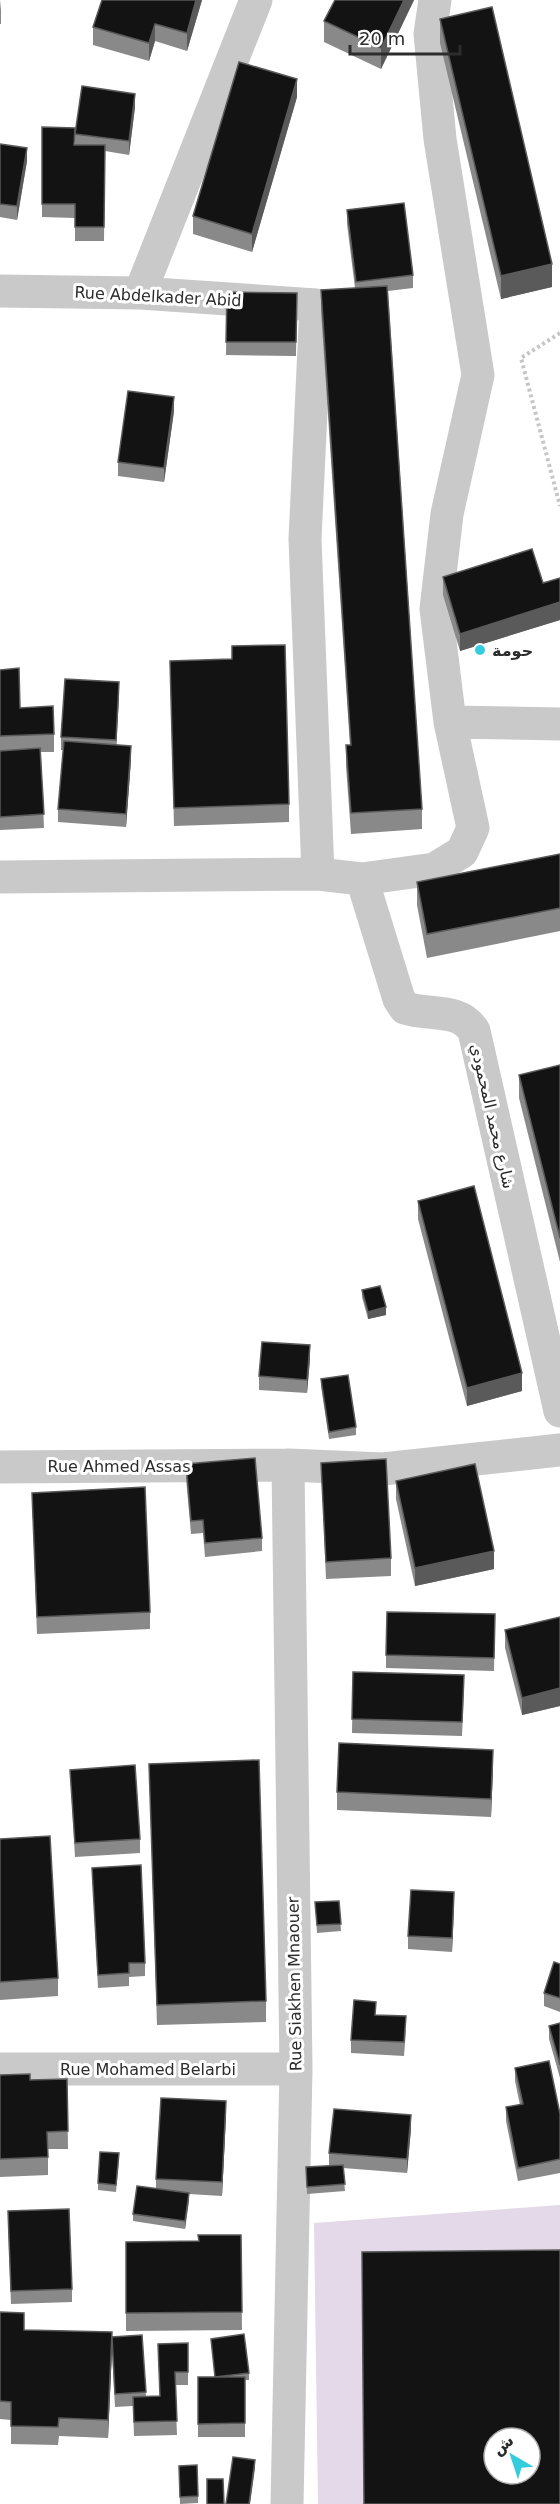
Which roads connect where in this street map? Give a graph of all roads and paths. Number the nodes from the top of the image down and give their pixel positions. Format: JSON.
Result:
{"nodes":[{"id":1,"x":256,"y":0,"type":"edge"},
{"id":2,"x":435,"y":0,"type":"edge"},
{"id":3,"x":0,"y":291,"type":"edge"},
{"id":4,"x":140,"y":293,"type":"junction"},
{"id":5,"x":560,"y":333,"type":"edge"},
{"id":6,"x":560,"y":506,"type":"edge"},
{"id":7,"x":450,"y":722,"type":"junction"},
{"id":8,"x":560,"y":724,"type":"edge"},
{"id":9,"x":318,"y":874,"type":"junction"},
{"id":10,"x":0,"y":877,"type":"edge"},
{"id":11,"x":362,"y":879,"type":"junction"},
{"id":12,"x":560,"y":1411,"type":"edge"},
{"id":13,"x":560,"y":1450,"type":"edge"},
{"id":14,"x":288,"y":1465,"type":"junction"},
{"id":15,"x":0,"y":1467,"type":"edge"},
{"id":16,"x":0,"y":2069,"type":"edge"},
{"id":17,"x":296,"y":2069,"type":"junction"},
{"id":18,"x":287,"y":2504,"type":"edge"}],
"edges":[{"from":1,"to":4,"type":"street"},
{"from":2,"to":7,"type":"street"},
{"from":3,"to":4,"type":"street","name":"Rue Abdelkader Abid"},
{"from":4,"to":9,"type":"street","name":"Rue Abdelkader Abid"},
{"from":5,"to":6,"type":"path"},
{"from":7,"to":8,"type":"street"},
{"from":7,"to":11,"type":"street"},
{"from":9,"to":10,"type":"street"},
{"from":9,"to":11,"type":"street"},
{"from":11,"to":12,"type":"street","name":"شارع محمد المحمودي"},
{"from":13,"to":14,"type":"street","name":"Rue Ahmed Assas"},
{"from":14,"to":15,"type":"street","name":"Rue Ahmed Assas"},
{"from":14,"to":17,"type":"street","name":"Rue Siakhen Mnaouer"},
{"from":16,"to":17,"type":"street","name":"Rue Mohamed Belarbi"},
{"from":17,"to":18,"type":"street","name":"Rue Siakhen Mnaouer"}]}
